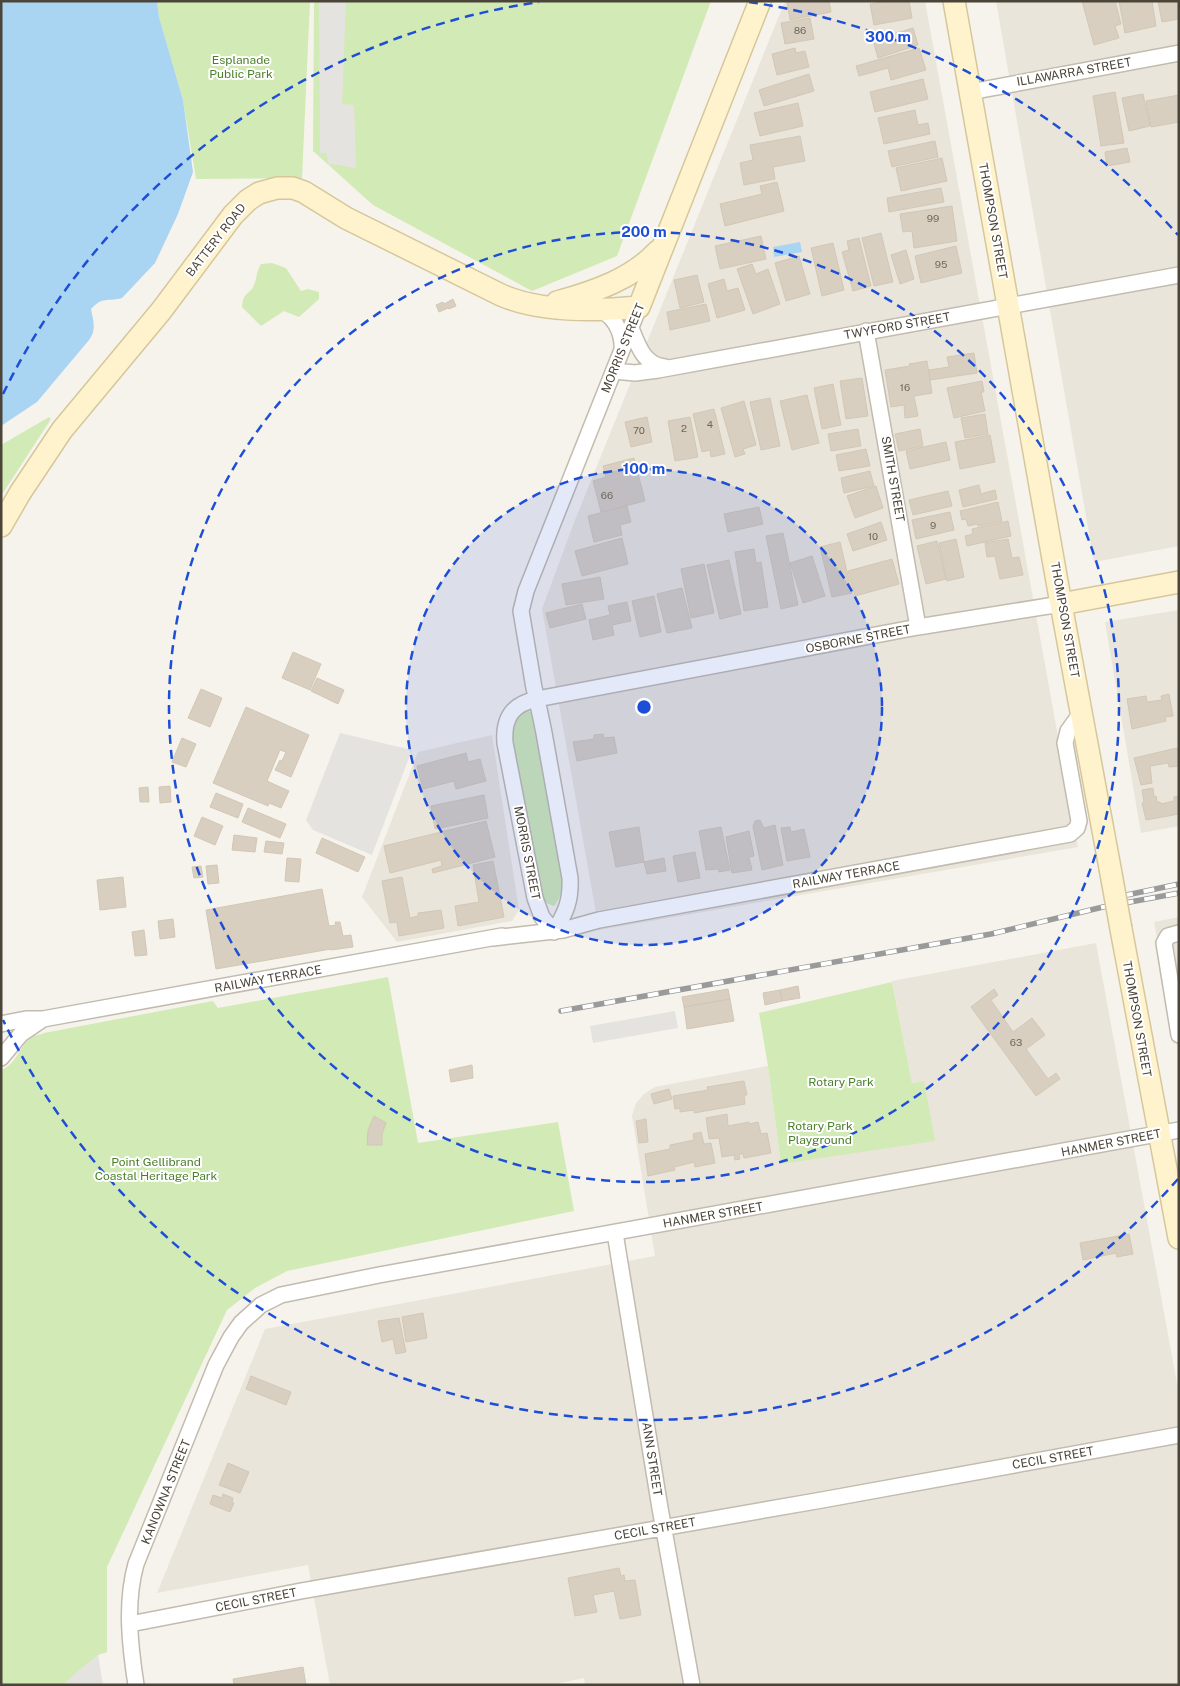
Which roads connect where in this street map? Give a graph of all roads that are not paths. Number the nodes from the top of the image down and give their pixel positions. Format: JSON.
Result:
{"nodes":[{"id":1,"x":760,"y":1,"type":"edge"},
{"id":2,"x":954,"y":1,"type":"edge"},
{"id":3,"x":1179,"y":54,"type":"edge"},
{"id":4,"x":970,"y":92,"type":"junction"},
{"id":5,"x":663,"y":246,"type":"junction"},
{"id":6,"x":1179,"y":275,"type":"edge"},
{"id":7,"x":590,"y":301,"type":"junction"},
{"id":8,"x":640,"y":305,"type":"junction"},
{"id":9,"x":1008,"y":306,"type":"junction"},
{"id":10,"x":631,"y":328,"type":"junction"},
{"id":11,"x":866,"y":331,"type":"junction"},
{"id":12,"x":622,"y":350,"type":"junction"},
{"id":13,"x":674,"y":368,"type":"junction"},
{"id":14,"x":614,"y":371,"type":"junction"},
{"id":15,"x":1,"y":526,"type":"edge"},
{"id":16,"x":1179,"y":582,"type":"edge"},
{"id":17,"x":1061,"y":604,"type":"junction"},
{"id":18,"x":918,"y":627,"type":"junction"},
{"id":19,"x":537,"y":699,"type":"junction"},
{"id":20,"x":1081,"y":713,"type":"junction"},
{"id":21,"x":535,"y":898,"type":"junction"},
{"id":22,"x":554,"y":932,"type":"junction"},
{"id":23,"x":1179,"y":933,"type":"edge"},
{"id":24,"x":493,"y":938,"type":"junction"},
{"id":25,"x":43,"y":1020,"type":"junction"},
{"id":26,"x":1,"y":1024,"type":"edge"},
{"id":27,"x":1,"y":1029,"type":"edge"},
{"id":28,"x":1179,"y":1035,"type":"edge"},
{"id":29,"x":4,"y":1056,"type":"edge"},
{"id":30,"x":1169,"y":1132,"type":"edge"},
{"id":31,"x":616,"y":1233,"type":"junction"},
{"id":32,"x":1179,"y":1238,"type":"edge"},
{"id":33,"x":251,"y":1312,"type":"joint"},
{"id":34,"x":1179,"y":1435,"type":"edge"},
{"id":35,"x":664,"y":1528,"type":"junction"},
{"id":36,"x":130,"y":1624,"type":"junction"},
{"id":37,"x":136,"y":1685,"type":"edge"},
{"id":38,"x":692,"y":1685,"type":"edge"}],
"edges":[{"from":1,"to":5,"type":"street","name":"MORRIS STREET"},
{"from":2,"to":4,"type":"street","name":"THOMPSON STREET"},
{"from":3,"to":4,"type":"street","name":"ILLAWARRA STREET"},
{"from":4,"to":9,"type":"street","name":"THOMPSON STREET"},
{"from":5,"to":7,"type":"street","name":"BATTERY ROAD"},
{"from":5,"to":8,"type":"street","name":"MORRIS STREET"},
{"from":6,"to":9,"type":"street","name":"TWYFORD STREET"},
{"from":7,"to":8,"type":"street","name":"BATTERY ROAD"},
{"from":7,"to":12,"type":"street"},
{"from":7,"to":15,"type":"street","name":"BATTERY ROAD"},
{"from":8,"to":10,"type":"street","name":"MORRIS STREET"},
{"from":9,"to":11,"type":"street","name":"TWYFORD STREET"},
{"from":9,"to":17,"type":"street","name":"THOMPSON STREET"},
{"from":10,"to":12,"type":"street","name":"MORRIS STREET"},
{"from":10,"to":13,"type":"street"},
{"from":11,"to":13,"type":"street","name":"TWYFORD STREET"},
{"from":11,"to":18,"type":"street","name":"SMITH STREET"},
{"from":12,"to":14,"type":"street","name":"MORRIS STREET"},
{"from":13,"to":14,"type":"street","name":"TWYFORD STREET"},
{"from":14,"to":19,"type":"street","name":"MORRIS STREET"},
{"from":16,"to":17,"type":"street","name":"OSBORNE STREET"},
{"from":17,"to":18,"type":"street","name":"OSBORNE STREET"},
{"from":17,"to":20,"type":"street","name":"THOMPSON STREET"},
{"from":18,"to":19,"type":"street","name":"OSBORNE STREET"},
{"from":19,"to":21,"type":"street","name":"MORRIS STREET"},
{"from":19,"to":22,"type":"street","name":"MORRIS STREET"},
{"from":20,"to":22,"type":"street","name":"RAILWAY TERRACE"},
{"from":20,"to":30,"type":"street","name":"THOMPSON STREET","bridge":true},
{"from":21,"to":22,"type":"street","name":"MORRIS STREET"},
{"from":21,"to":24,"type":"street","name":"RAILWAY TERRACE"},
{"from":22,"to":24,"type":"street","name":"RAILWAY TERRACE"},
{"from":23,"to":28,"type":"street"},
{"from":24,"to":25,"type":"street","name":"RAILWAY TERRACE"},
{"from":25,"to":26,"type":"street","name":"RAILWAY TERRACE"},
{"from":25,"to":29,"type":"street","name":"RAILWAY TERRACE"},
{"from":27,"to":29,"type":"street","name":"RAILWAY TERRACE"},
{"from":30,"to":31,"type":"street","name":"HANMER STREET"},
{"from":30,"to":32,"type":"street","name":"THOMPSON STREET"},
{"from":31,"to":33,"type":"street","name":"HANMER STREET"},
{"from":31,"to":35,"type":"street","name":"ANN STREET"},
{"from":33,"to":36,"type":"street","name":"KANOWNA STREET"},
{"from":34,"to":35,"type":"street","name":"CECIL STREET"},
{"from":35,"to":36,"type":"street","name":"CECIL STREET"},
{"from":35,"to":38,"type":"street","name":"ANN STREET"},
{"from":36,"to":37,"type":"street","name":"KANOWNA STREET"}]}
